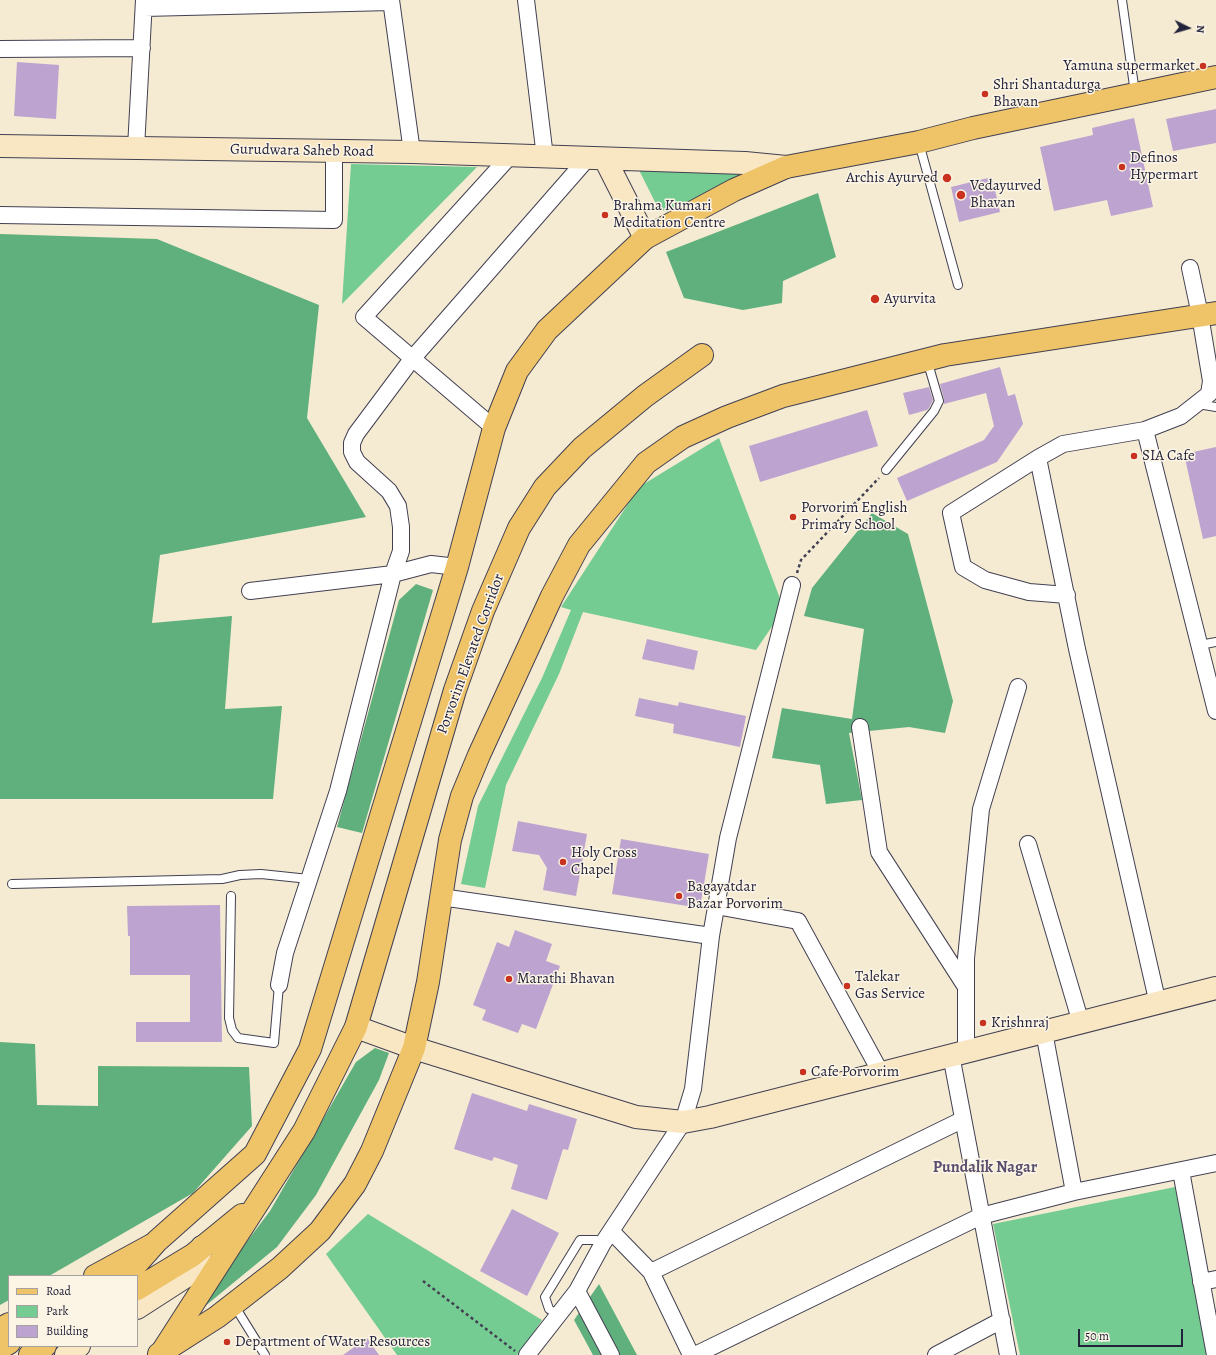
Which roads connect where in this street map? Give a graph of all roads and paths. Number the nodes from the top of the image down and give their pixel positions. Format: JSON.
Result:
{"nodes":[{"id":1,"x":526,"y":0,"type":"edge"},
{"id":2,"x":1122,"y":0,"type":"edge"},
{"id":3,"x":391,"y":1,"type":"edge"},
{"id":4,"x":144,"y":4,"type":"edge"},
{"id":5,"x":142,"y":48,"type":"junction"},
{"id":6,"x":0,"y":49,"type":"edge"},
{"id":7,"x":1216,"y":77,"type":"edge"},
{"id":8,"x":1135,"y":94,"type":"junction"},
{"id":9,"x":919,"y":142,"type":"junction"},
{"id":10,"x":0,"y":146,"type":"edge"},
{"id":11,"x":136,"y":148,"type":"junction"},
{"id":12,"x":334,"y":151,"type":"junction"},
{"id":13,"x":412,"y":152,"type":"junction"},
{"id":14,"x":510,"y":156,"type":"junction"},
{"id":15,"x":545,"y":157,"type":"junction"},
{"id":16,"x":596,"y":159,"type":"junction"},
{"id":17,"x":786,"y":167,"type":"junction"},
{"id":18,"x":0,"y":214,"type":"edge"},
{"id":19,"x":645,"y":238,"type":"junction"},
{"id":20,"x":1190,"y":268,"type":"dead end"},
{"id":21,"x":958,"y":285,"type":"dead end"},
{"id":22,"x":1208,"y":314,"type":"edge"},
{"id":23,"x":702,"y":355,"type":"dead end"},
{"id":24,"x":412,"y":359,"type":"junction"},
{"id":25,"x":927,"y":359,"type":"junction"},
{"id":26,"x":1197,"y":404,"type":"junction"},
{"id":27,"x":1216,"y":407,"type":"edge"},
{"id":28,"x":494,"y":428,"type":"junction"},
{"id":29,"x":1145,"y":430,"type":"junction"},
{"id":30,"x":1038,"y":458,"type":"junction"},
{"id":31,"x":886,"y":470,"type":"joint"},
{"id":32,"x":457,"y":567,"type":"junction"},
{"id":33,"x":393,"y":574,"type":"junction"},
{"id":34,"x":792,"y":585,"type":"joint"},
{"id":35,"x":250,"y":591,"type":"dead end"},
{"id":36,"x":1067,"y":595,"type":"junction"},
{"id":37,"x":1216,"y":642,"type":"edge"},
{"id":38,"x":1200,"y":646,"type":"junction"},
{"id":39,"x":1018,"y":687,"type":"dead end"},
{"id":40,"x":1216,"y":711,"type":"edge"},
{"id":41,"x":860,"y":727,"type":"dead end"},
{"id":42,"x":1028,"y":844,"type":"dead end"},
{"id":43,"x":309,"y":879,"type":"junction"},
{"id":44,"x":12,"y":884,"type":"dead end"},
{"id":45,"x":231,"y":896,"type":"dead end"},
{"id":46,"x":441,"y":897,"type":"junction"},
{"id":47,"x":716,"y":906,"type":"junction"},
{"id":48,"x":711,"y":936,"type":"junction"},
{"id":49,"x":279,"y":985,"type":"joint"},
{"id":50,"x":966,"y":987,"type":"junction"},
{"id":51,"x":1216,"y":988,"type":"edge"},
{"id":52,"x":1158,"y":1004,"type":"junction"},
{"id":53,"x":1081,"y":1023,"type":"junction"},
{"id":54,"x":356,"y":1027,"type":"junction"},
{"id":55,"x":1044,"y":1032,"type":"junction"},
{"id":56,"x":414,"y":1048,"type":"junction"},
{"id":57,"x":958,"y":1053,"type":"junction"},
{"id":58,"x":880,"y":1072,"type":"junction"},
{"id":59,"x":962,"y":1120,"type":"junction"},
{"id":60,"x":683,"y":1122,"type":"junction"},
{"id":61,"x":1216,"y":1163,"type":"edge"},
{"id":62,"x":1181,"y":1171,"type":"junction"},
{"id":63,"x":1074,"y":1192,"type":"junction"},
{"id":64,"x":258,"y":1202,"type":"junction"},
{"id":65,"x":982,"y":1216,"type":"junction"},
{"id":66,"x":608,"y":1237,"type":"junction"},
{"id":67,"x":158,"y":1242,"type":"junction"},
{"id":68,"x":202,"y":1247,"type":"junction"},
{"id":69,"x":651,"y":1272,"type":"junction"},
{"id":70,"x":97,"y":1275,"type":"edge"},
{"id":71,"x":122,"y":1275,"type":"edge"},
{"id":72,"x":423,"y":1281,"type":"dead end"},
{"id":73,"x":1209,"y":1281,"type":"edge"},
{"id":74,"x":138,"y":1289,"type":"edge"},
{"id":75,"x":577,"y":1292,"type":"junction"},
{"id":76,"x":234,"y":1304,"type":"junction"},
{"id":77,"x":138,"y":1307,"type":"edge"},
{"id":78,"x":558,"y":1315,"type":"junction"},
{"id":79,"x":1002,"y":1320,"type":"junction"},
{"id":80,"x":43,"y":1347,"type":"edge"},
{"id":81,"x":78,"y":1347,"type":"edge"},
{"id":82,"x":160,"y":1354,"type":"edge"},
{"id":83,"x":30,"y":1355,"type":"edge"},
{"id":84,"x":66,"y":1355,"type":"edge"},
{"id":85,"x":265,"y":1355,"type":"edge"},
{"id":86,"x":520,"y":1355,"type":"edge"},
{"id":87,"x":527,"y":1355,"type":"edge"},
{"id":88,"x":611,"y":1355,"type":"edge"},
{"id":89,"x":691,"y":1355,"type":"edge"},
{"id":90,"x":695,"y":1355,"type":"edge"},
{"id":91,"x":936,"y":1355,"type":"edge"},
{"id":92,"x":1008,"y":1355,"type":"edge"},
{"id":93,"x":1215,"y":1355,"type":"edge"}],
"edges":[{"from":1,"to":15,"type":"street"},
{"from":2,"to":8,"type":"lane"},
{"from":3,"to":4,"type":"street"},
{"from":3,"to":13,"type":"street"},
{"from":4,"to":5,"type":"street"},
{"from":5,"to":6,"type":"street"},
{"from":5,"to":11,"type":"street"},
{"from":7,"to":8,"type":"main road"},
{"from":8,"to":9,"type":"main road"},
{"from":9,"to":17,"type":"main road"},
{"from":9,"to":21,"type":"lane"},
{"from":10,"to":11,"type":"street","name":"Gurudwara Saheb Road"},
{"from":11,"to":12,"type":"street","name":"Gurudwara Saheb Road"},
{"from":12,"to":13,"type":"street","name":"Gurudwara Saheb Road"},
{"from":12,"to":18,"type":"street"},
{"from":13,"to":14,"type":"street","name":"Gurudwara Saheb Road"},
{"from":14,"to":15,"type":"street","name":"Gurudwara Saheb Road"},
{"from":14,"to":24,"type":"street"},
{"from":15,"to":16,"type":"street","name":"Gurudwara Saheb Road"},
{"from":16,"to":17,"type":"street","name":"Gurudwara Saheb Road"},
{"from":16,"to":19,"type":"street"},
{"from":16,"to":24,"type":"street"},
{"from":17,"to":19,"type":"main road"},
{"from":19,"to":28,"type":"main road"},
{"from":20,"to":22,"type":"street"},
{"from":22,"to":25,"type":"main road"},
{"from":22,"to":26,"type":"street"},
{"from":23,"to":54,"type":"main road","name":"Porvorim Elevated Corridor"},
{"from":24,"to":28,"type":"street"},
{"from":24,"to":33,"type":"street"},
{"from":25,"to":31,"type":"lane"},
{"from":25,"to":46,"type":"main road"},
{"from":26,"to":27,"type":"lane"},
{"from":26,"to":29,"type":"street"},
{"from":28,"to":32,"type":"main road"},
{"from":29,"to":30,"type":"street"},
{"from":29,"to":38,"type":"street"},
{"from":30,"to":36,"type":"street"},
{"from":30,"to":36,"type":"street"},
{"from":31,"to":34,"type":"path"},
{"from":32,"to":33,"type":"street"},
{"from":32,"to":67,"type":"main road"},
{"from":33,"to":35,"type":"street"},
{"from":33,"to":43,"type":"street"},
{"from":34,"to":47,"type":"street"},
{"from":36,"to":52,"type":"street"},
{"from":37,"to":38,"type":"lane"},
{"from":38,"to":40,"type":"street"},
{"from":39,"to":50,"type":"street"},
{"from":41,"to":50,"type":"street"},
{"from":42,"to":53,"type":"street"},
{"from":43,"to":44,"type":"lane"},
{"from":43,"to":49,"type":"street"},
{"from":45,"to":49,"type":"lane"},
{"from":46,"to":48,"type":"street"},
{"from":46,"to":56,"type":"main road"},
{"from":47,"to":48,"type":"street"},
{"from":47,"to":58,"type":"street"},
{"from":48,"to":60,"type":"street"},
{"from":50,"to":57,"type":"street"},
{"from":51,"to":52,"type":"street"},
{"from":52,"to":53,"type":"street"},
{"from":53,"to":55,"type":"street"},
{"from":54,"to":56,"type":"street"},
{"from":54,"to":64,"type":"main road","name":"Porvorim Elevated Corridor"},
{"from":55,"to":57,"type":"street"},
{"from":55,"to":63,"type":"street"},
{"from":56,"to":60,"type":"street"},
{"from":56,"to":76,"type":"main road"},
{"from":57,"to":58,"type":"street"},
{"from":57,"to":59,"type":"street"},
{"from":58,"to":60,"type":"street"},
{"from":59,"to":65,"type":"street"},
{"from":59,"to":69,"type":"street"},
{"from":60,"to":66,"type":"street"},
{"from":61,"to":62,"type":"street"},
{"from":62,"to":63,"type":"street"},
{"from":62,"to":73,"type":"street"},
{"from":63,"to":65,"type":"street"},
{"from":64,"to":68,"type":"main road"},
{"from":64,"to":82,"type":"main road","name":"Porvorim Elevated Corridor"},
{"from":65,"to":79,"type":"street"},
{"from":65,"to":90,"type":"street"},
{"from":66,"to":69,"type":"street"},
{"from":66,"to":75,"type":"street"},
{"from":66,"to":78,"type":"lane"},
{"from":67,"to":70,"type":"main road"},
{"from":67,"to":71,"type":"main road"},
{"from":68,"to":74,"type":"main road"},
{"from":68,"to":77,"type":"street"},
{"from":69,"to":89,"type":"street"},
{"from":72,"to":86,"type":"path"},
{"from":73,"to":93,"type":"street"},
{"from":75,"to":78,"type":"street"},
{"from":75,"to":88,"type":"street"},
{"from":76,"to":82,"type":"main road"},
{"from":76,"to":85,"type":"lane"},
{"from":78,"to":87,"type":"street"},
{"from":79,"to":91,"type":"street"},
{"from":79,"to":92,"type":"street"},
{"from":80,"to":83,"type":"main road"},
{"from":81,"to":84,"type":"street"}]}
